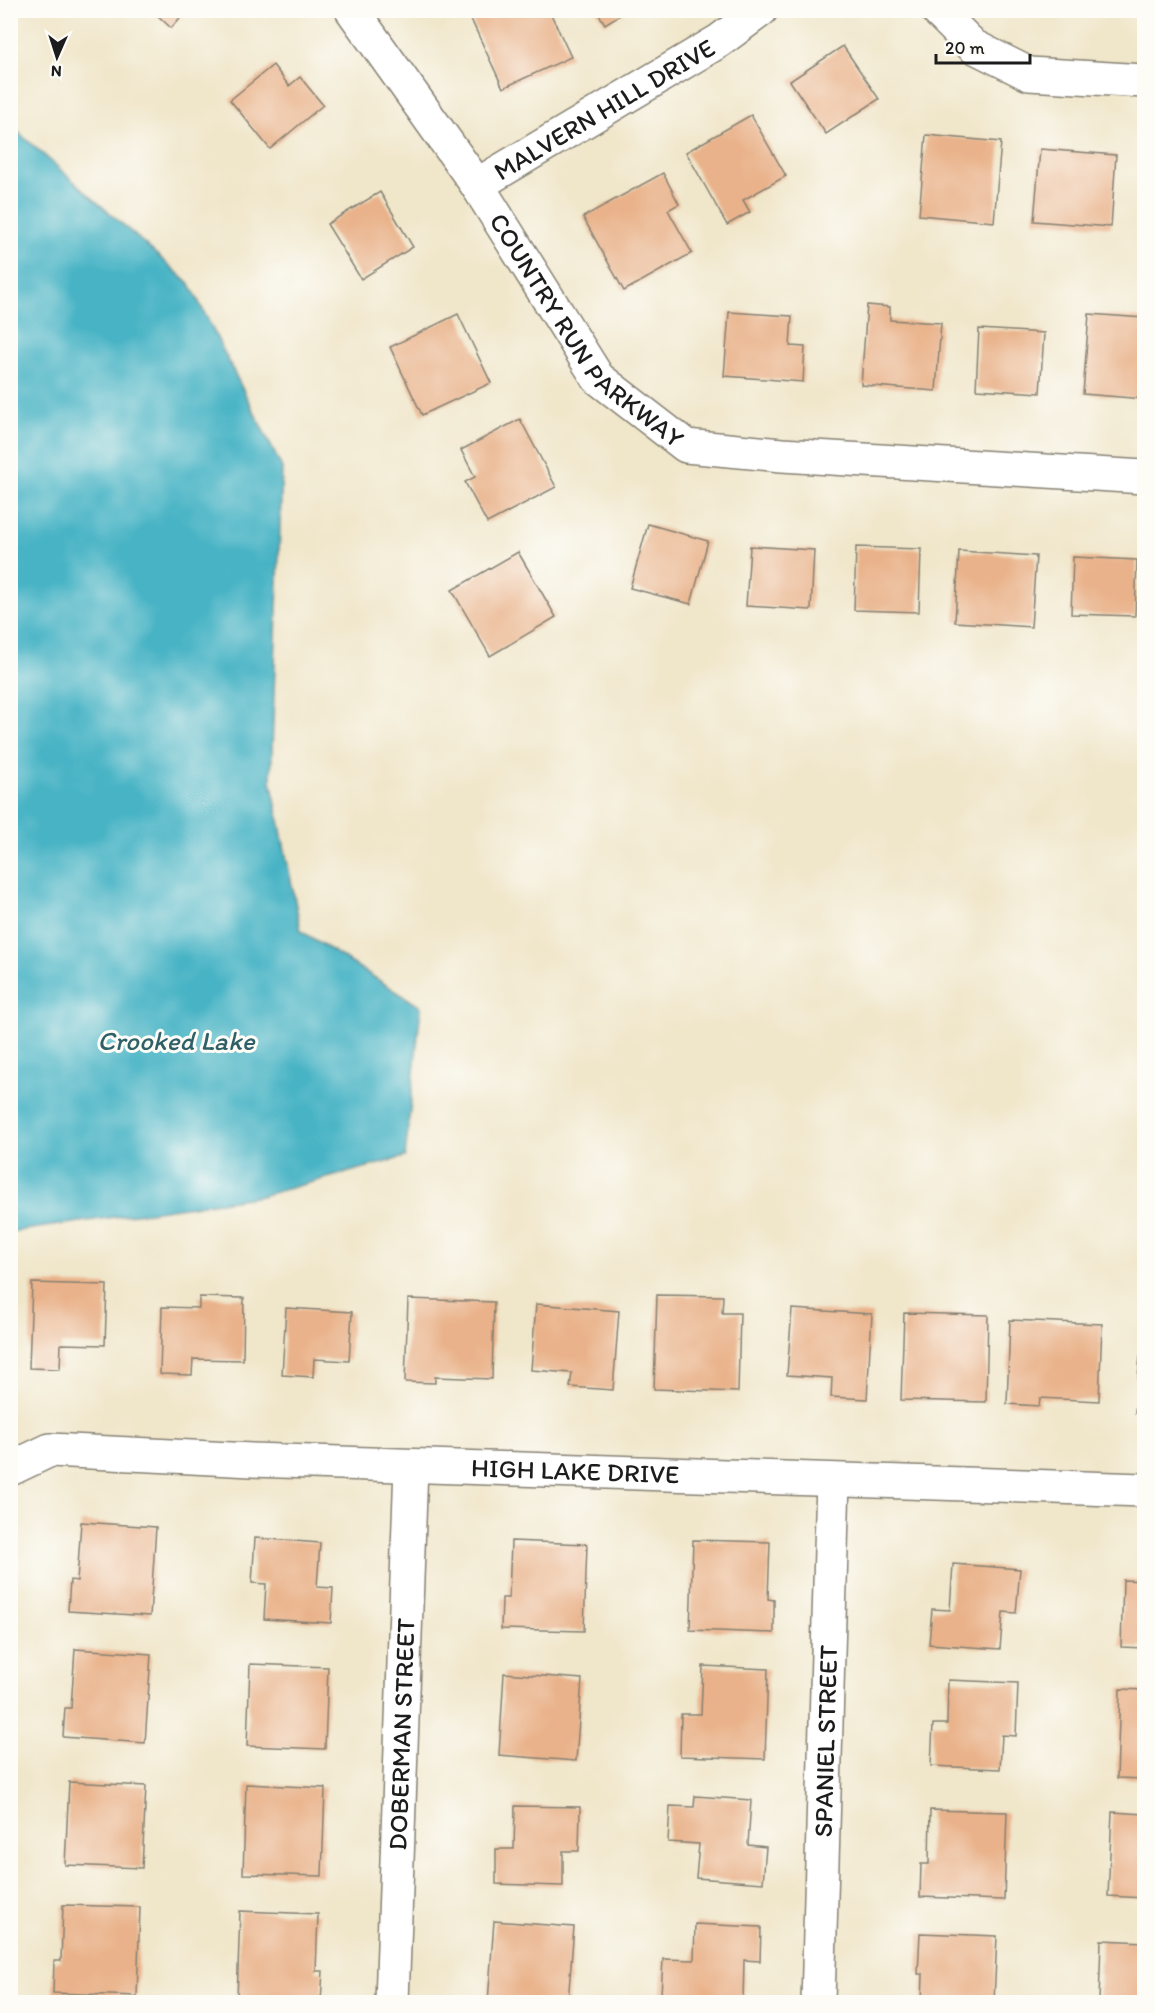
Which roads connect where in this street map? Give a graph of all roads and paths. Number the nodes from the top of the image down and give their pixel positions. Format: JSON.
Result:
{"nodes":[{"id":1,"x":352,"y":10,"type":"edge"},
{"id":2,"x":761,"y":10,"type":"edge"},
{"id":3,"x":937,"y":10,"type":"edge"},
{"id":4,"x":1144,"y":81,"type":"edge"},
{"id":5,"x":477,"y":185,"type":"junction"},
{"id":6,"x":1144,"y":477,"type":"edge"},
{"id":7,"x":411,"y":1466,"type":"junction"},
{"id":8,"x":10,"y":1468,"type":"edge"},
{"id":9,"x":833,"y":1480,"type":"junction"},
{"id":10,"x":1144,"y":1490,"type":"edge"},
{"id":11,"x":392,"y":2002,"type":"edge"},
{"id":12,"x":818,"y":2002,"type":"edge"}],
"edges":[{"from":1,"to":5,"type":"street","name":"COUNTRY RUN PARKWAY"},
{"from":2,"to":5,"type":"street","name":"MALVERN HILL DRIVE"},
{"from":3,"to":4,"type":"street"},
{"from":5,"to":6,"type":"street","name":"COUNTRY RUN PARKWAY"},
{"from":7,"to":8,"type":"street","name":"HIGH LAKE DRIVE"},
{"from":7,"to":9,"type":"street","name":"HIGH LAKE DRIVE"},
{"from":7,"to":11,"type":"street","name":"DOBERMAN STREET"},
{"from":9,"to":10,"type":"street","name":"HIGH LAKE DRIVE"},
{"from":9,"to":12,"type":"street","name":"SPANIEL STREET"}]}
